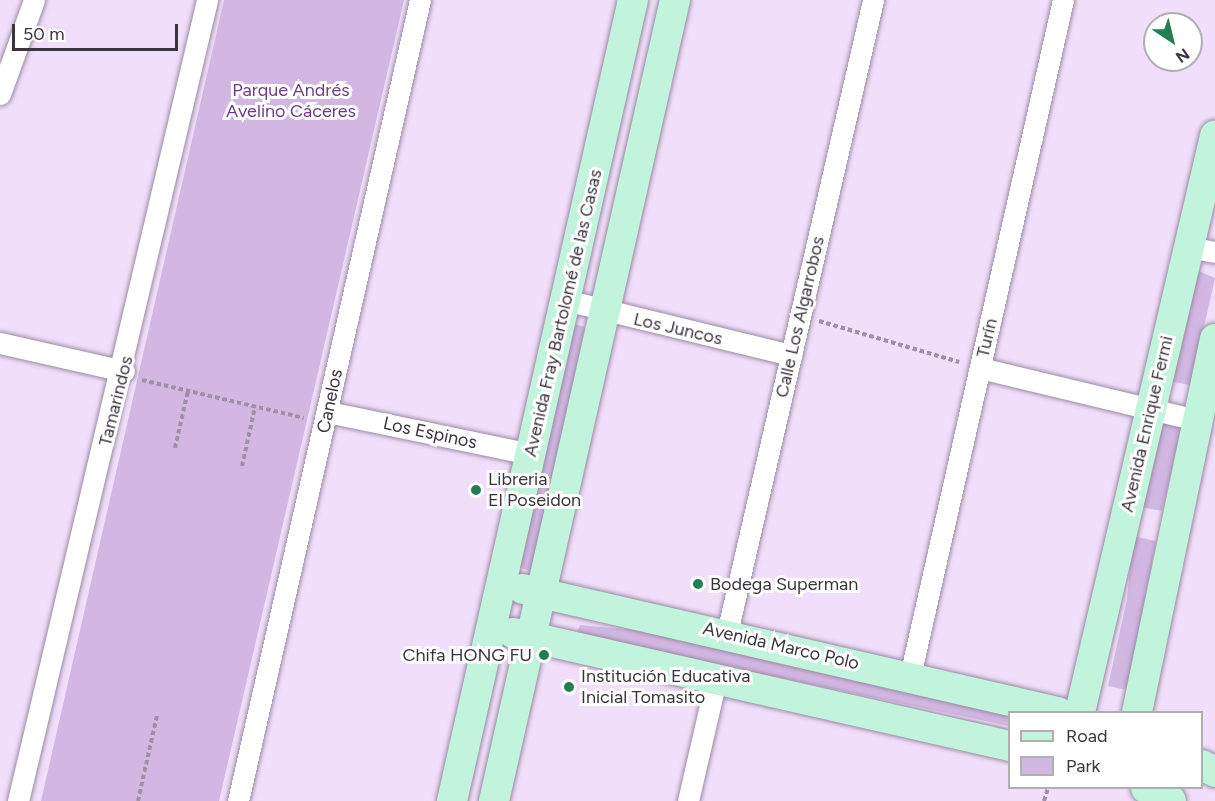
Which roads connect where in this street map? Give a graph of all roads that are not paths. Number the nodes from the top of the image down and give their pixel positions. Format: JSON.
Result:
{"nodes":[{"id":1,"x":34,"y":0,"type":"edge"},
{"id":2,"x":207,"y":0,"type":"edge"},
{"id":3,"x":420,"y":0,"type":"edge"},
{"id":4,"x":633,"y":0,"type":"edge"},
{"id":5,"x":675,"y":0,"type":"edge"},
{"id":6,"x":873,"y":0,"type":"edge"},
{"id":7,"x":1063,"y":0,"type":"edge"},
{"id":8,"x":0,"y":94,"type":"edge"},
{"id":9,"x":1215,"y":136,"type":"edge"},
{"id":10,"x":1202,"y":249,"type":"edge"},
{"id":11,"x":565,"y":300,"type":"junction"},
{"id":12,"x":603,"y":312,"type":"junction"},
{"id":13,"x":1215,"y":339,"type":"edge"},
{"id":14,"x":0,"y":343,"type":"edge"},
{"id":15,"x":791,"y":355,"type":"junction"},
{"id":16,"x":980,"y":368,"type":"junction"},
{"id":17,"x":124,"y":371,"type":"junction"},
{"id":18,"x":1150,"y":409,"type":"junction"},
{"id":19,"x":328,"y":412,"type":"junction"},
{"id":20,"x":1197,"y":420,"type":"junction"},
{"id":21,"x":531,"y":454,"type":"junction"},
{"id":22,"x":502,"y":585,"type":"junction"},
{"id":23,"x":543,"y":593,"type":"junction"},
{"id":24,"x":492,"y":630,"type":"junction"},
{"id":25,"x":728,"y":633,"type":"junction"},
{"id":26,"x":533,"y":636,"type":"junction"},
{"id":27,"x":910,"y":676,"type":"junction"},
{"id":28,"x":717,"y":680,"type":"junction"},
{"id":29,"x":1054,"y":711,"type":"edge"},
{"id":30,"x":1080,"y":711,"type":"edge"},
{"id":31,"x":1137,"y":711,"type":"edge"},
{"id":32,"x":1008,"y":746,"type":"edge"},
{"id":33,"x":1148,"y":789,"type":"edge"},
{"id":34,"x":18,"y":801,"type":"edge"},
{"id":35,"x":238,"y":801,"type":"edge"},
{"id":36,"x":452,"y":801,"type":"edge"},
{"id":37,"x":494,"y":801,"type":"edge"},
{"id":38,"x":688,"y":801,"type":"edge"},
{"id":39,"x":1171,"y":801,"type":"edge"}],
"edges":[{"from":1,"to":8,"type":"street"},
{"from":2,"to":17,"type":"street","name":"Tamarindos"},
{"from":3,"to":19,"type":"street","name":"Canelos"},
{"from":4,"to":11,"type":"street","name":"Avenida Fray Bartolomé de las Casas"},
{"from":5,"to":12,"type":"street"},
{"from":6,"to":15,"type":"street","name":"Calle Los Algarrobos"},
{"from":7,"to":16,"type":"street","name":"Turín"},
{"from":9,"to":10,"type":"street","name":"Avenida Enrique Fermi"},
{"from":10,"to":18,"type":"street","name":"Avenida Enrique Fermi"},
{"from":11,"to":12,"type":"street","name":"Los Juncos"},
{"from":11,"to":21,"type":"street","name":"Avenida Fray Bartolomé de las Casas"},
{"from":12,"to":15,"type":"street","name":"Los Juncos"},
{"from":12,"to":23,"type":"street"},
{"from":13,"to":20,"type":"street"},
{"from":14,"to":17,"type":"street"},
{"from":15,"to":25,"type":"street","name":"Calle Los Algarrobos"},
{"from":16,"to":18,"type":"street"},
{"from":16,"to":27,"type":"street","name":"Turín"},
{"from":17,"to":34,"type":"street","name":"Tamarindos"},
{"from":18,"to":20,"type":"street"},
{"from":18,"to":30,"type":"street","name":"Avenida Enrique Fermi"},
{"from":19,"to":21,"type":"street","name":"Los Espinos"},
{"from":19,"to":35,"type":"street","name":"Canelos"},
{"from":20,"to":31,"type":"street"},
{"from":21,"to":22,"type":"street","name":"Avenida Fray Bartolomé de las Casas"},
{"from":22,"to":23,"type":"street","name":"Avenida Marco Polo"},
{"from":22,"to":24,"type":"street","name":"Avenida Fray Bartolomé de las Casas"},
{"from":23,"to":25,"type":"street","name":"Avenida Marco Polo"},
{"from":23,"to":26,"type":"street"},
{"from":24,"to":26,"type":"street"},
{"from":24,"to":36,"type":"street","name":"Avenida Fray Bartolomé de las Casas"},
{"from":25,"to":27,"type":"street","name":"Avenida Marco Polo"},
{"from":26,"to":28,"type":"street"},
{"from":26,"to":37,"type":"street"},
{"from":27,"to":29,"type":"street","name":"Avenida Marco Polo"},
{"from":28,"to":32,"type":"street"},
{"from":28,"to":38,"type":"street"},
{"from":33,"to":39,"type":"street"}]}
